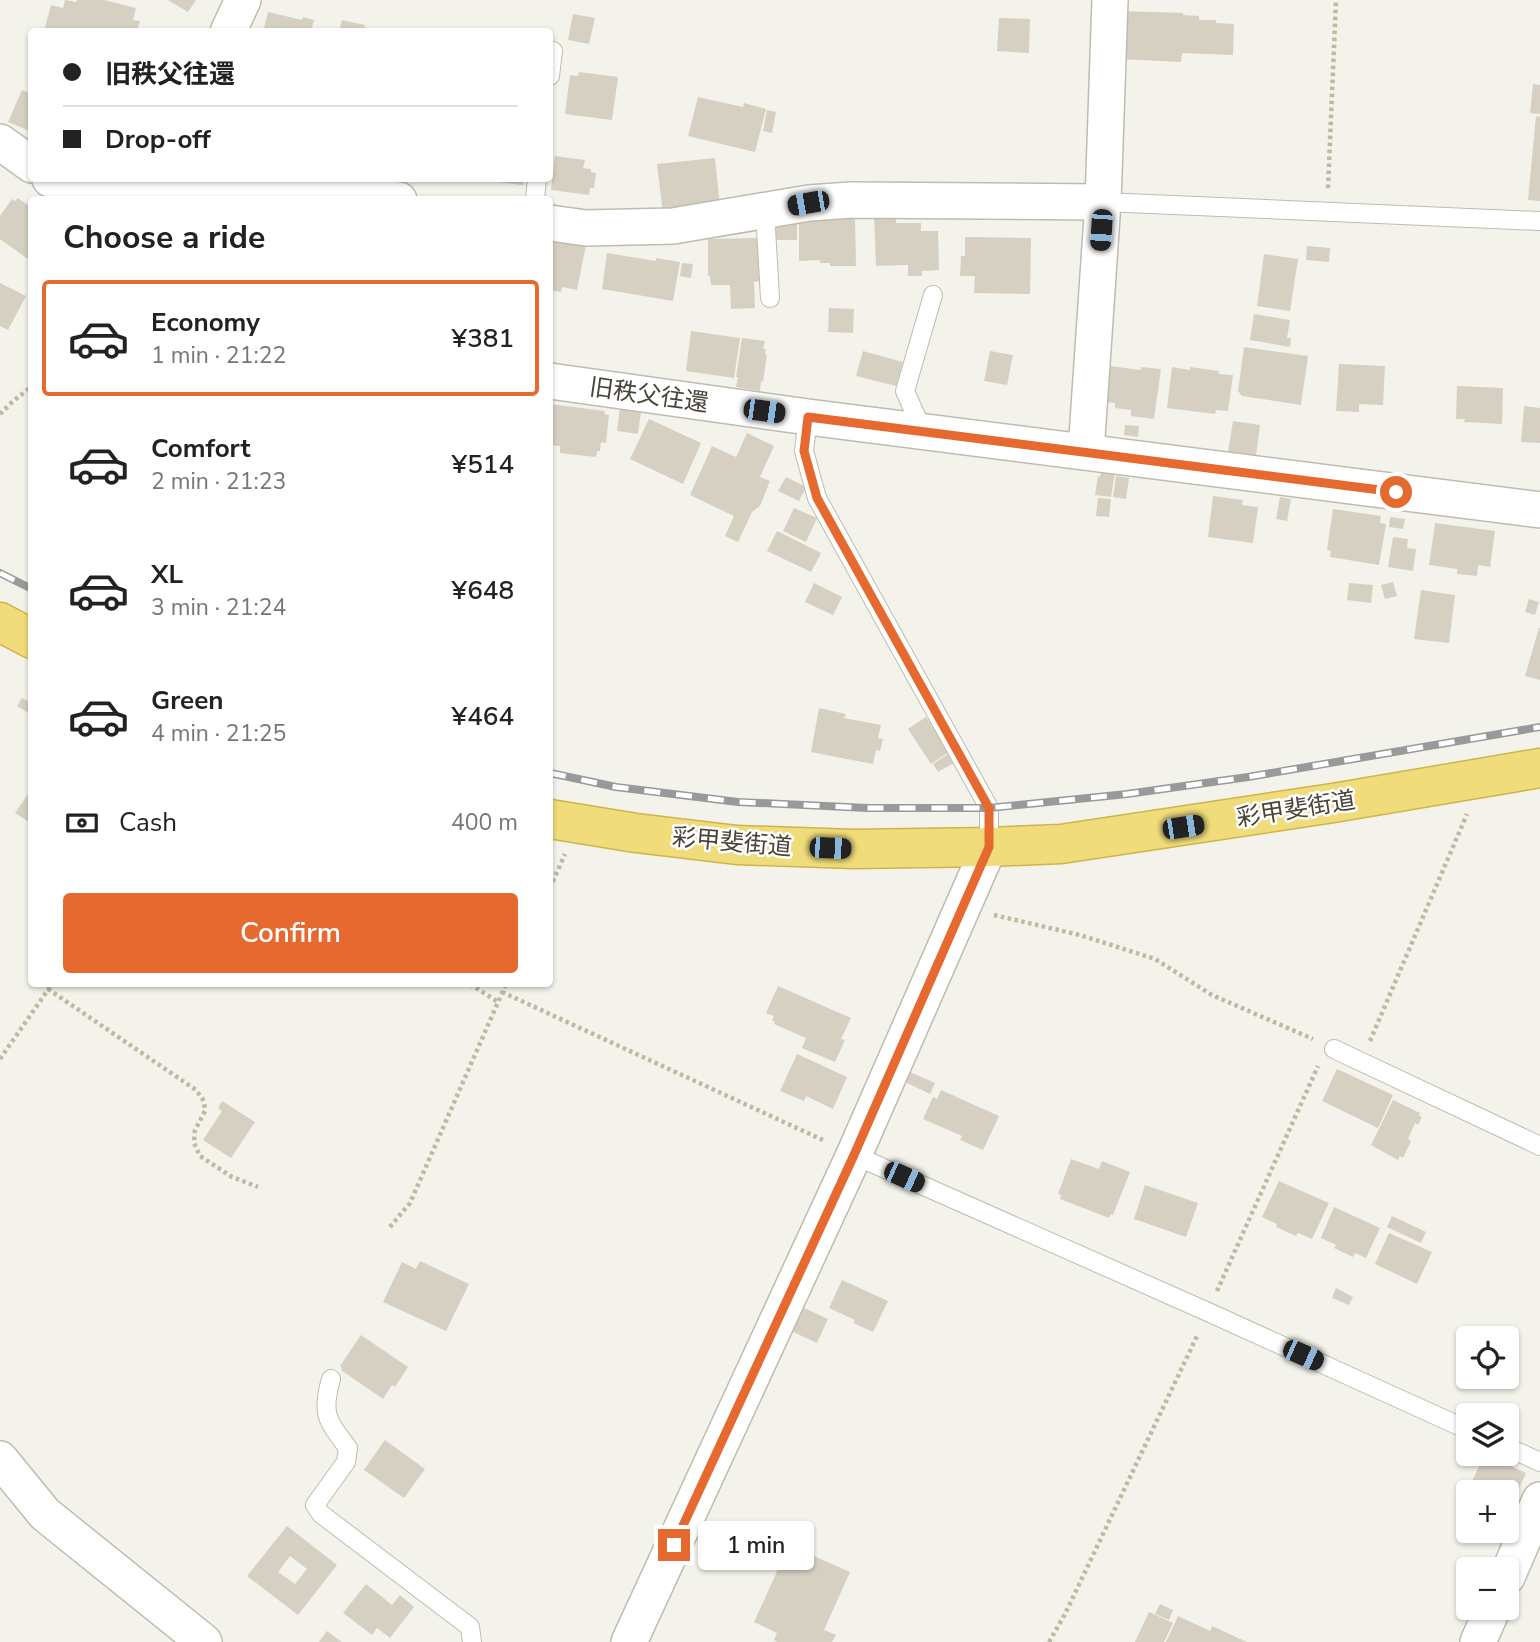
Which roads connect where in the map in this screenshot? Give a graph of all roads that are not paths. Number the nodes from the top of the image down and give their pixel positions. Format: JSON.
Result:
{"nodes":[{"id":1,"x":243,"y":0,"type":"edge"},
{"id":2,"x":1110,"y":0,"type":"edge"},
{"id":3,"x":230,"y":28,"type":"edge"},
{"id":4,"x":0,"y":142,"type":"edge"},
{"id":5,"x":28,"y":162,"type":"edge"},
{"id":6,"x":54,"y":182,"type":"edge"},
{"id":7,"x":119,"y":182,"type":"edge"},
{"id":8,"x":165,"y":184,"type":"edge"},
{"id":9,"x":73,"y":196,"type":"edge"},
{"id":10,"x":289,"y":196,"type":"edge"},
{"id":11,"x":1103,"y":202,"type":"junction"},
{"id":12,"x":765,"y":211,"type":"junction"},
{"id":13,"x":1540,"y":221,"type":"edge"},
{"id":14,"x":553,"y":223,"type":"edge"},
{"id":15,"x":933,"y":296,"type":"dead end"},
{"id":16,"x":770,"y":298,"type":"dead end"},
{"id":17,"x":553,"y":381,"type":"edge"},
{"id":18,"x":808,"y":417,"type":"junction"},
{"id":19,"x":923,"y":432,"type":"junction"},
{"id":20,"x":1086,"y":452,"type":"junction"},
{"id":21,"x":1540,"y":510,"type":"edge"},
{"id":22,"x":0,"y":622,"type":"edge"},
{"id":23,"x":28,"y":637,"type":"edge"},
{"id":24,"x":1540,"y":768,"type":"edge"},
{"id":25,"x":553,"y":819,"type":"edge"},
{"id":26,"x":989,"y":847,"type":"junction"},
{"id":27,"x":1334,"y":1049,"type":"road end"},
{"id":28,"x":1540,"y":1146,"type":"edge"},
{"id":29,"x":854,"y":1155,"type":"junction"},
{"id":30,"x":331,"y":1379,"type":"dead end"},
{"id":31,"x":1456,"y":1425,"type":"edge"},
{"id":32,"x":1519,"y":1452,"type":"edge"},
{"id":33,"x":0,"y":1459,"type":"edge"},
{"id":34,"x":1540,"y":1462,"type":"edge"},
{"id":35,"x":1540,"y":1500,"type":"edge"},
{"id":36,"x":1516,"y":1557,"type":"edge"},
{"id":37,"x":1488,"y":1620,"type":"edge"},
{"id":38,"x":204,"y":1642,"type":"edge"},
{"id":39,"x":472,"y":1642,"type":"edge"},
{"id":40,"x":629,"y":1642,"type":"edge"},
{"id":41,"x":1478,"y":1642,"type":"edge"}],
"edges":[{"from":1,"to":3,"type":"street"},
{"from":2,"to":11,"type":"street"},
{"from":4,"to":5,"type":"street"},
{"from":6,"to":9,"type":"street"},
{"from":7,"to":8,"type":"street"},
{"from":8,"to":10,"type":"street"},
{"from":11,"to":12,"type":"street"},
{"from":11,"to":13,"type":"lane"},
{"from":11,"to":20,"type":"street"},
{"from":12,"to":14,"type":"street"},
{"from":12,"to":16,"type":"lane"},
{"from":15,"to":19,"type":"lane"},
{"from":17,"to":18,"type":"street","name":"旧秩父往還"},
{"from":18,"to":19,"type":"street","name":"旧秩父往還"},
{"from":18,"to":26,"type":"lane"},
{"from":19,"to":20,"type":"street","name":"旧秩父往還"},
{"from":20,"to":21,"type":"street","name":"旧秩父往還"},
{"from":22,"to":23,"type":"highway"},
{"from":24,"to":26,"type":"highway","name":"彩甲斐街道"},
{"from":25,"to":26,"type":"highway","name":"彩甲斐街道"},
{"from":26,"to":29,"type":"street"},
{"from":27,"to":28,"type":"lane"},
{"from":29,"to":31,"type":"lane"},
{"from":29,"to":40,"type":"street"},
{"from":30,"to":39,"type":"lane"},
{"from":32,"to":34,"type":"lane"},
{"from":33,"to":38,"type":"street"},
{"from":35,"to":36,"type":"street"},
{"from":37,"to":41,"type":"street"}]}
